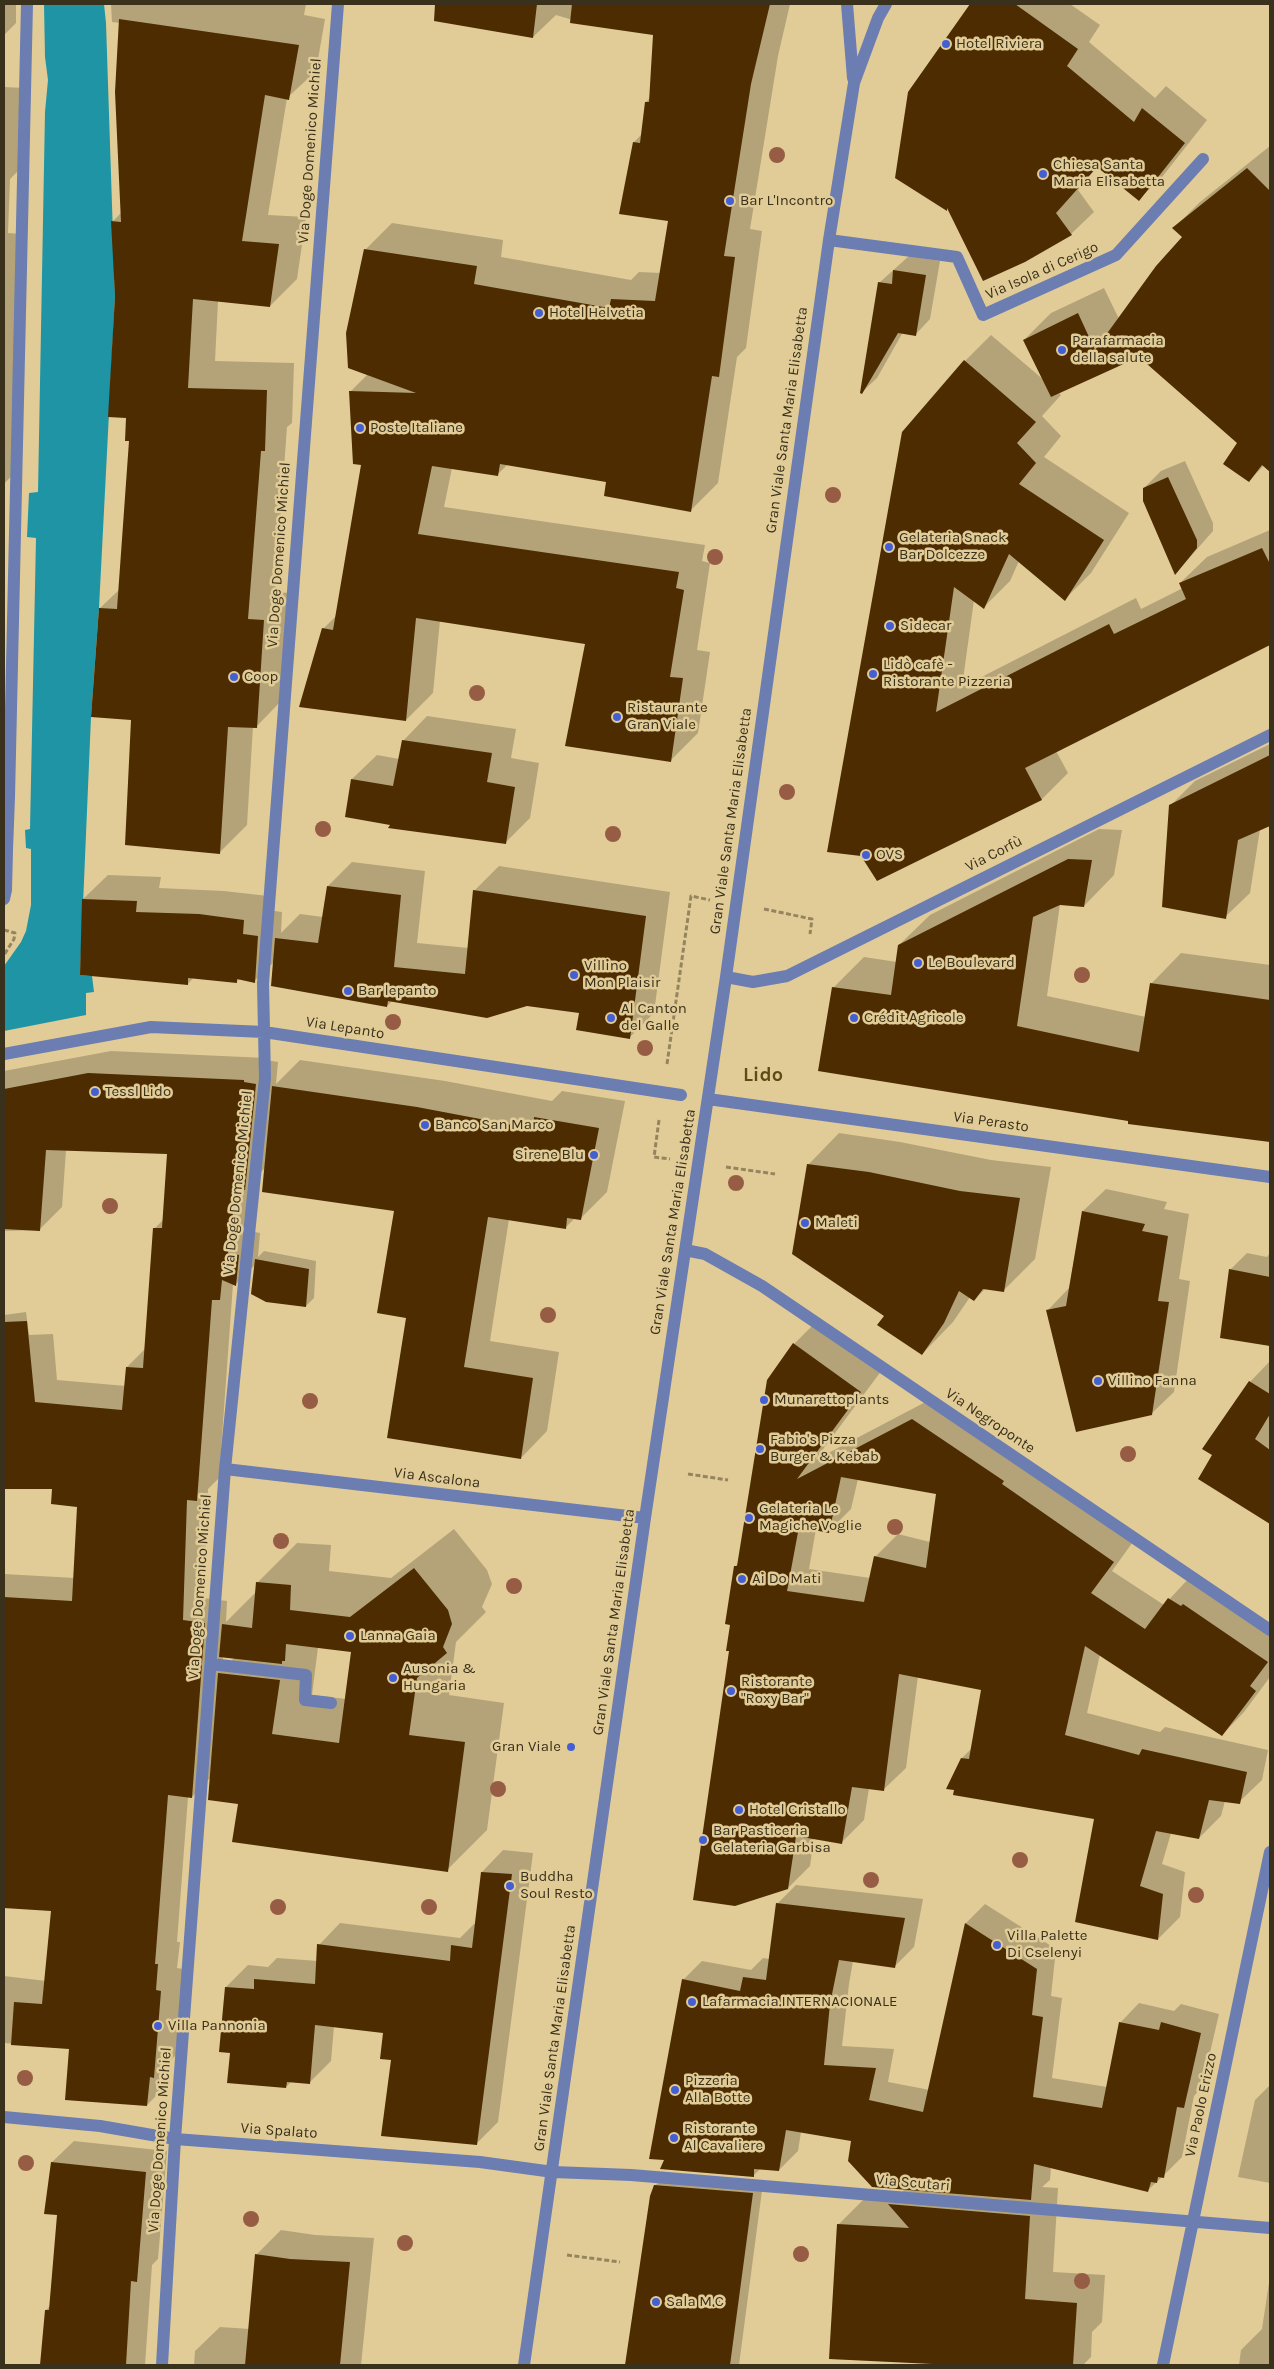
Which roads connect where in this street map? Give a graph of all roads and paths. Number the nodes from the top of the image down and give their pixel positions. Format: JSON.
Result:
{"nodes":[{"id":1,"x":27,"y":4,"type":"edge"},
{"id":2,"x":338,"y":4,"type":"edge"},
{"id":3,"x":848,"y":4,"type":"edge"},
{"id":4,"x":886,"y":4,"type":"edge"},
{"id":5,"x":854,"y":83,"type":"junction"},
{"id":6,"x":1204,"y":159,"type":"dead end"},
{"id":7,"x":828,"y":240,"type":"junction"},
{"id":8,"x":1270,"y":735,"type":"edge"},
{"id":9,"x":6,"y":850,"type":"edge"},
{"id":10,"x":4,"y":899,"type":"edge"},
{"id":11,"x":710,"y":900,"type":"dead end"},
{"id":12,"x":761,"y":908,"type":"dead end"},
{"id":13,"x":812,"y":919,"type":"dead end"},
{"id":14,"x":4,"y":930,"type":"edge"},
{"id":15,"x":4,"y":955,"type":"edge"},
{"id":16,"x":726,"y":977,"type":"junction"},
{"id":17,"x":264,"y":1032,"type":"junction"},
{"id":18,"x":4,"y":1054,"type":"edge"},
{"id":19,"x":663,"y":1092,"type":"junction"},
{"id":20,"x":681,"y":1095,"type":"dead end"},
{"id":21,"x":708,"y":1099,"type":"junction"},
{"id":22,"x":673,"y":1160,"type":"dead end"},
{"id":23,"x":725,"y":1167,"type":"dead end"},
{"id":24,"x":775,"y":1174,"type":"dead end"},
{"id":25,"x":1270,"y":1177,"type":"edge"},
{"id":26,"x":685,"y":1250,"type":"junction"},
{"id":27,"x":225,"y":1469,"type":"junction"},
{"id":28,"x":688,"y":1474,"type":"dead end"},
{"id":29,"x":728,"y":1480,"type":"dead end"},
{"id":30,"x":645,"y":1518,"type":"junction"},
{"id":31,"x":1270,"y":1630,"type":"edge"},
{"id":32,"x":211,"y":1664,"type":"junction"},
{"id":33,"x":331,"y":1703,"type":"dead end"},
{"id":34,"x":1270,"y":1852,"type":"edge"},
{"id":35,"x":4,"y":2117,"type":"edge"},
{"id":36,"x":175,"y":2139,"type":"junction"},
{"id":37,"x":553,"y":2172,"type":"junction"},
{"id":38,"x":1193,"y":2223,"type":"junction"},
{"id":39,"x":1270,"y":2228,"type":"edge"},
{"id":40,"x":566,"y":2255,"type":"dead end"},
{"id":41,"x":620,"y":2262,"type":"dead end"},
{"id":42,"x":162,"y":2365,"type":"edge"},
{"id":43,"x":524,"y":2365,"type":"edge"},
{"id":44,"x":1163,"y":2365,"type":"edge"}],
"edges":[{"from":1,"to":9,"type":"street"},
{"from":2,"to":17,"type":"street","name":"Via Doge Domenico Michiel"},
{"from":3,"to":5,"type":"street","name":"Gran Viale Santa Maria Elisabetta"},
{"from":4,"to":5,"type":"street","name":"Gran Viale Santa Maria Elisabetta"},
{"from":5,"to":7,"type":"street","name":"Gran Viale Santa Maria Elisabetta"},
{"from":6,"to":7,"type":"street","name":"Via Isola di Cerigo"},
{"from":7,"to":16,"type":"street","name":"Gran Viale Santa Maria Elisabetta"},
{"from":8,"to":16,"type":"street","name":"Via Corfù"},
{"from":9,"to":10,"type":"street"},
{"from":11,"to":19,"type":"path"},
{"from":12,"to":13,"type":"path"},
{"from":14,"to":15,"type":"path"},
{"from":16,"to":21,"type":"street","name":"Gran Viale Santa Maria Elisabetta"},
{"from":17,"to":18,"type":"street","name":"Via Lepanto"},
{"from":17,"to":19,"type":"street","name":"Via Lepanto"},
{"from":17,"to":27,"type":"street","name":"Via Doge Domenico Michiel"},
{"from":19,"to":20,"type":"street","name":"Via Lepanto"},
{"from":19,"to":22,"type":"path"},
{"from":21,"to":25,"type":"street","name":"Via Perasto"},
{"from":21,"to":26,"type":"street","name":"Gran Viale Santa Maria Elisabetta"},
{"from":23,"to":24,"type":"path"},
{"from":26,"to":30,"type":"street","name":"Gran Viale Santa Maria Elisabetta"},
{"from":26,"to":31,"type":"street","name":"Via Negroponte"},
{"from":27,"to":30,"type":"street","name":"Via Ascalona"},
{"from":27,"to":32,"type":"street","name":"Via Doge Domenico Michiel"},
{"from":28,"to":29,"type":"path"},
{"from":30,"to":37,"type":"street","name":"Gran Viale Santa Maria Elisabetta"},
{"from":32,"to":33,"type":"street"},
{"from":32,"to":36,"type":"street","name":"Via Doge Domenico Michiel"},
{"from":34,"to":38,"type":"street","name":"Via Paolo Erizzo"},
{"from":35,"to":36,"type":"street","name":"Via Spalato"},
{"from":36,"to":37,"type":"street","name":"Via Spalato"},
{"from":36,"to":42,"type":"street","name":"Via Doge Domenico Michiel"},
{"from":37,"to":38,"type":"street","name":"Via Scutari"},
{"from":37,"to":43,"type":"street","name":"Gran Viale Santa Maria Elisabetta"},
{"from":38,"to":39,"type":"street","name":"Via Scutari"},
{"from":38,"to":44,"type":"street","name":"Via Paolo Erizzo"},
{"from":40,"to":41,"type":"path"}]}
